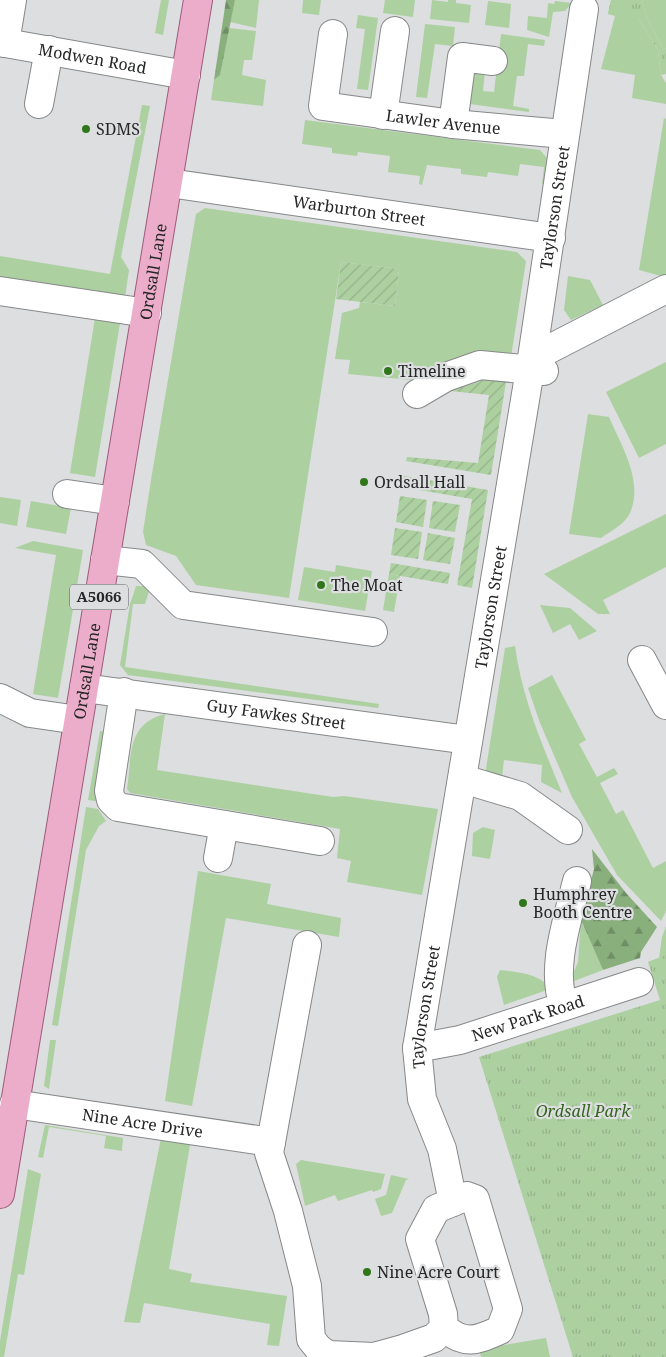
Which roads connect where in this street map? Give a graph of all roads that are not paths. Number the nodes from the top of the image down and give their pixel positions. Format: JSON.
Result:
{"nodes":[{"id":1,"x":12,"y":0,"type":"edge"},
{"id":2,"x":198,"y":0,"type":"edge"},
{"id":3,"x":584,"y":9,"type":"dead end"},
{"id":4,"x":395,"y":31,"type":"dead end"},
{"id":5,"x":333,"y":34,"type":"dead end"},
{"id":6,"x":2,"y":42,"type":"edge"},
{"id":7,"x":49,"y":50,"type":"junction"},
{"id":8,"x":492,"y":61,"type":"dead end"},
{"id":9,"x":186,"y":75,"type":"junction"},
{"id":10,"x":39,"y":104,"type":"dead end"},
{"id":11,"x":383,"y":115,"type":"junction"},
{"id":12,"x":453,"y":124,"type":"junction"},
{"id":13,"x":564,"y":134,"type":"junction"},
{"id":14,"x":169,"y":183,"type":"junction"},
{"id":15,"x":551,"y":238,"type":"junction"},
{"id":16,"x":666,"y":290,"type":"edge"},
{"id":17,"x":0,"y":291,"type":"edge"},
{"id":18,"x":146,"y":313,"type":"junction"},
{"id":19,"x":535,"y":366,"type":"junction"},
{"id":20,"x":416,"y":394,"type":"dead end"},
{"id":21,"x":67,"y":494,"type":"dead end"},
{"id":22,"x":115,"y":501,"type":"junction"},
{"id":23,"x":105,"y":560,"type":"junction"},
{"id":24,"x":372,"y":632,"type":"dead end"},
{"id":25,"x":642,"y":660,"type":"dead end"},
{"id":26,"x":84,"y":688,"type":"junction"},
{"id":27,"x":124,"y":692,"type":"junction"},
{"id":28,"x":0,"y":698,"type":"edge"},
{"id":29,"x":666,"y":705,"type":"edge"},
{"id":30,"x":78,"y":720,"type":"junction"},
{"id":31,"x":468,"y":740,"type":"junction"},
{"id":32,"x":462,"y":779,"type":"junction"},
{"id":33,"x":224,"y":825,"type":"junction"},
{"id":34,"x":568,"y":830,"type":"dead end"},
{"id":35,"x":320,"y":841,"type":"dead end"},
{"id":36,"x":218,"y":858,"type":"dead end"},
{"id":37,"x":577,"y":881,"type":"dead end"},
{"id":38,"x":307,"y":946,"type":"dead end"},
{"id":39,"x":639,"y":982,"type":"dead end"},
{"id":40,"x":564,"y":1006,"type":"junction"},
{"id":41,"x":417,"y":1048,"type":"junction"},
{"id":42,"x":14,"y":1104,"type":"junction"},
{"id":43,"x":271,"y":1142,"type":"junction"},
{"id":44,"x":0,"y":1188,"type":"edge"},
{"id":45,"x":453,"y":1202,"type":"junction"},
{"id":46,"x":444,"y":1328,"type":"junction"}],
"edges":[{"from":1,"to":6,"type":"street"},
{"from":2,"to":9,"type":"main road","name":"Ordsall Lane","number":"A5066"},
{"from":3,"to":13,"type":"street","name":"Taylorson Street"},
{"from":4,"to":11,"type":"street"},
{"from":5,"to":11,"type":"street","name":"Lawler Avenue"},
{"from":6,"to":7,"type":"street","name":"Modwen Road"},
{"from":7,"to":9,"type":"street","name":"Modwen Road"},
{"from":7,"to":10,"type":"street"},
{"from":8,"to":12,"type":"street"},
{"from":9,"to":14,"type":"main road","name":"Ordsall Lane","number":"A5066"},
{"from":11,"to":12,"type":"street","name":"Lawler Avenue"},
{"from":12,"to":13,"type":"street","name":"Lawler Avenue"},
{"from":13,"to":15,"type":"street","name":"Taylorson Street"},
{"from":14,"to":15,"type":"street","name":"Warburton Street"},
{"from":14,"to":18,"type":"main road","name":"Ordsall Lane","number":"A5066"},
{"from":15,"to":19,"type":"street","name":"Taylorson Street"},
{"from":16,"to":19,"type":"street"},
{"from":17,"to":18,"type":"street"},
{"from":18,"to":22,"type":"main road","name":"Ordsall Lane","number":"A5066"},
{"from":19,"to":20,"type":"street"},
{"from":19,"to":31,"type":"street","name":"Taylorson Street"},
{"from":21,"to":22,"type":"street"},
{"from":22,"to":23,"type":"main road","name":"Ordsall Lane","number":"A5066"},
{"from":23,"to":24,"type":"street"},
{"from":23,"to":26,"type":"main road","name":"Ordsall Lane","number":"A5066"},
{"from":25,"to":29,"type":"street"},
{"from":26,"to":27,"type":"street","name":"Guy Fawkes Street"},
{"from":26,"to":30,"type":"main road","name":"Ordsall Lane","number":"A5066"},
{"from":27,"to":31,"type":"street","name":"Guy Fawkes Street"},
{"from":27,"to":33,"type":"street"},
{"from":28,"to":30,"type":"street"},
{"from":30,"to":42,"type":"main road","name":"Ordsall Lane","number":"A5066"},
{"from":31,"to":32,"type":"street","name":"Taylorson Street"},
{"from":32,"to":34,"type":"street"},
{"from":32,"to":41,"type":"street","name":"Taylorson Street"},
{"from":33,"to":35,"type":"street"},
{"from":33,"to":36,"type":"street"},
{"from":37,"to":40,"type":"street"},
{"from":38,"to":43,"type":"street"},
{"from":39,"to":40,"type":"street","name":"New Park Road"},
{"from":40,"to":41,"type":"street","name":"New Park Road"},
{"from":41,"to":45,"type":"street","name":"Taylorson Street"},
{"from":42,"to":43,"type":"street","name":"Nine Acre Drive"},
{"from":42,"to":44,"type":"main road","name":"Ordsall Lane","number":"A5066"},
{"from":43,"to":46,"type":"street"},
{"from":45,"to":46,"type":"street"},
{"from":45,"to":46,"type":"street"}]}
